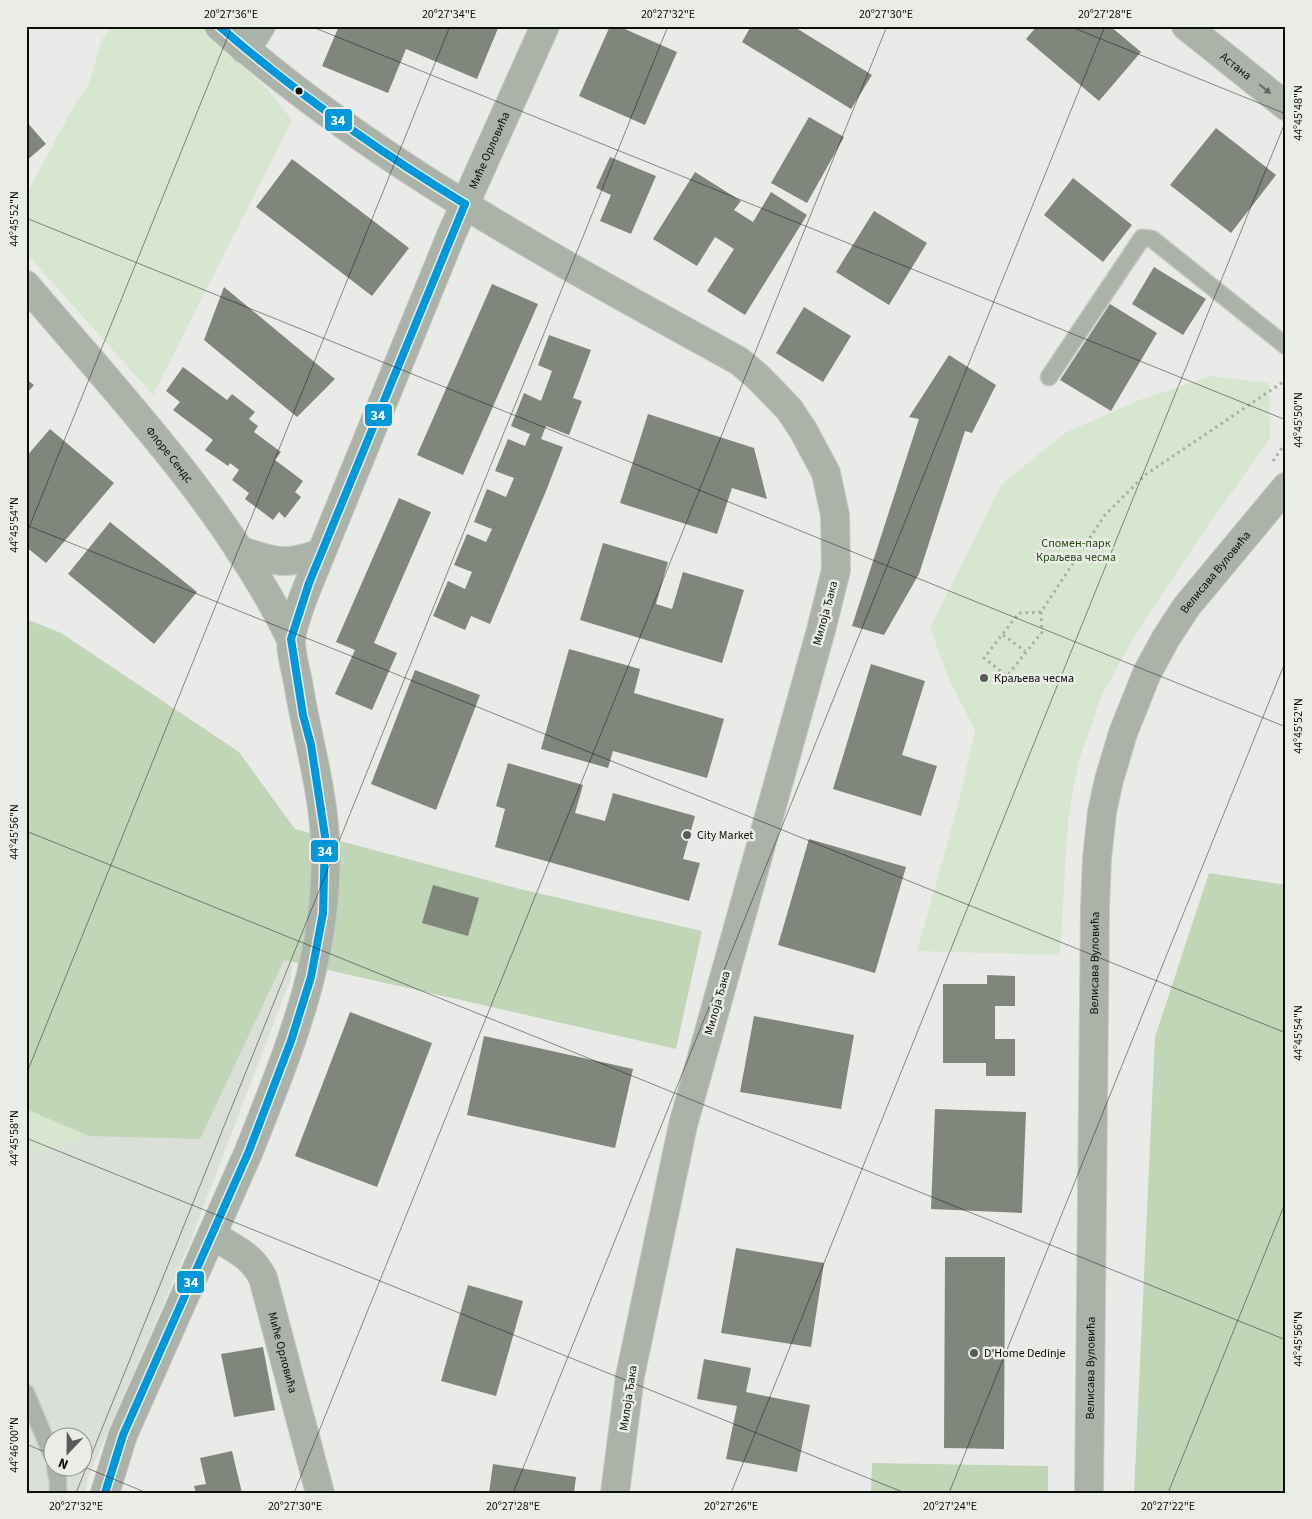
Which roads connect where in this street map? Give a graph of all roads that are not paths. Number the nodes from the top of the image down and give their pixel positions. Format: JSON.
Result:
{"nodes":[{"id":1,"x":218,"y":26,"type":"edge"},
{"id":2,"x":260,"y":26,"type":"edge"},
{"id":3,"x":545,"y":26,"type":"edge"},
{"id":4,"x":1186,"y":26,"type":"edge"},
{"id":5,"x":244,"y":49,"type":"junction"},
{"id":6,"x":1286,"y":106,"type":"edge"},
{"id":7,"x":465,"y":204,"type":"junction"},
{"id":8,"x":26,"y":285,"type":"edge"},
{"id":9,"x":1286,"y":346,"type":"edge"},
{"id":10,"x":1049,"y":377,"type":"dead end"},
{"id":11,"x":1286,"y":487,"type":"edge"},
{"id":12,"x":239,"y":550,"type":"junction"},
{"id":13,"x":321,"y":553,"type":"junction"},
{"id":14,"x":291,"y":639,"type":"junction"},
{"id":15,"x":212,"y":1235,"type":"junction"},
{"id":16,"x":26,"y":1393,"type":"edge"},
{"id":17,"x":42,"y":1431,"type":"edge"},
{"id":18,"x":57,"y":1476,"type":"edge"},
{"id":19,"x":58,"y":1493,"type":"edge"},
{"id":20,"x":105,"y":1493,"type":"edge"},
{"id":21,"x":320,"y":1493,"type":"edge"},
{"id":22,"x":615,"y":1493,"type":"edge"},
{"id":23,"x":1089,"y":1493,"type":"edge"}],
"edges":[{"from":1,"to":5,"type":"street","name":"Милоја Ђака"},
{"from":2,"to":5,"type":"street"},
{"from":3,"to":7,"type":"street","name":"Миће Орловића"},
{"from":4,"to":6,"type":"street","name":"Астана","one_way":true},
{"from":5,"to":7,"type":"street","name":"Милоја Ђака"},
{"from":7,"to":13,"type":"street","name":"Миће Орловића"},
{"from":7,"to":22,"type":"street","name":"Милоја Ђака"},
{"from":8,"to":12,"type":"street","name":"Флоре Сендс"},
{"from":9,"to":10,"type":"lane"},
{"from":11,"to":23,"type":"street","name":"Велисава Вуловића"},
{"from":12,"to":13,"type":"street"},
{"from":12,"to":14,"type":"street","name":"Флоре Сендс"},
{"from":13,"to":14,"type":"street","name":"Миће Орловића"},
{"from":14,"to":15,"type":"street","name":"Миће Орловића"},
{"from":15,"to":20,"type":"street","name":"Миће Орловића"},
{"from":15,"to":21,"type":"street","name":"Миће Орловића"},
{"from":16,"to":17,"type":"lane"},
{"from":18,"to":19,"type":"lane"}]}
